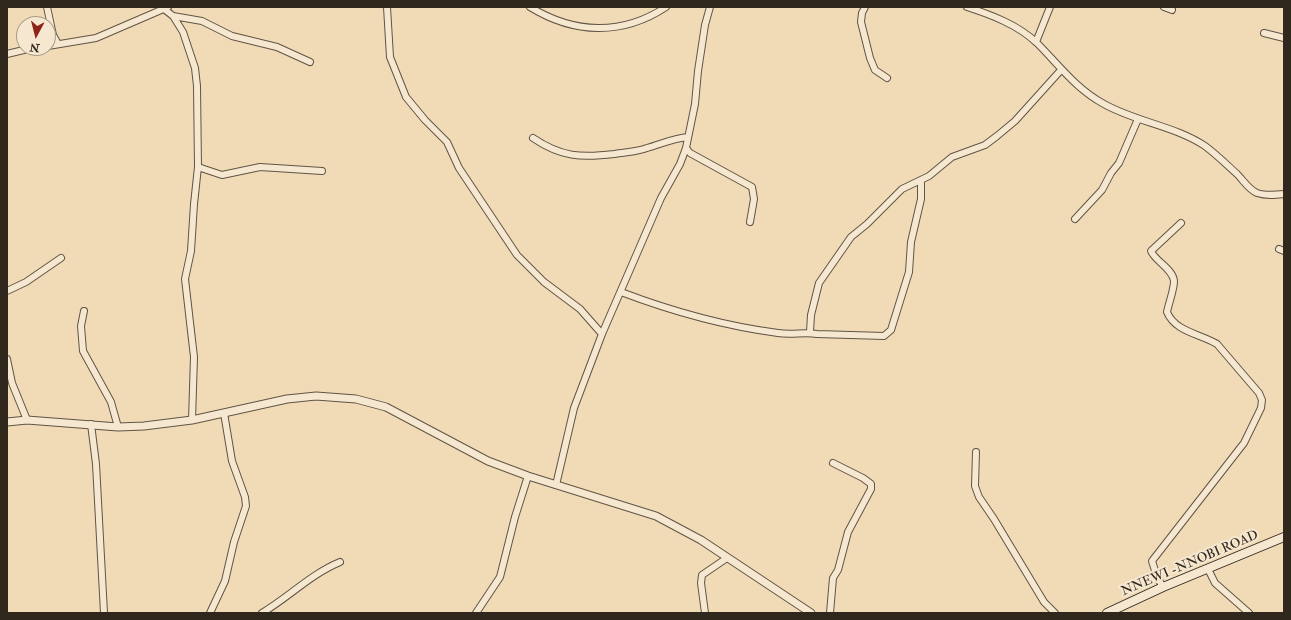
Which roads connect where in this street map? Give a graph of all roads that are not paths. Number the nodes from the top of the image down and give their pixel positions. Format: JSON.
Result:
{"nodes":[{"id":1,"x":47,"y":7,"type":"edge"},
{"id":2,"x":387,"y":7,"type":"edge"},
{"id":3,"x":530,"y":7,"type":"edge"},
{"id":4,"x":665,"y":7,"type":"edge"},
{"id":5,"x":710,"y":7,"type":"edge"},
{"id":6,"x":865,"y":7,"type":"edge"},
{"id":7,"x":967,"y":7,"type":"edge"},
{"id":8,"x":1050,"y":7,"type":"edge"},
{"id":9,"x":1164,"y":7,"type":"edge"},
{"id":10,"x":163,"y":8,"type":"edge"},
{"id":11,"x":1172,"y":10,"type":"dead end"},
{"id":12,"x":173,"y":16,"type":"junction"},
{"id":13,"x":1264,"y":33,"type":"dead end"},
{"id":14,"x":1284,"y":38,"type":"edge"},
{"id":15,"x":1036,"y":42,"type":"junction"},
{"id":16,"x":58,"y":44,"type":"joint"},
{"id":17,"x":310,"y":62,"type":"dead end"},
{"id":18,"x":1061,"y":70,"type":"junction"},
{"id":19,"x":887,"y":78,"type":"dead end"},
{"id":20,"x":1138,"y":119,"type":"junction"},
{"id":21,"x":688,"y":137,"type":"junction"},
{"id":22,"x":533,"y":138,"type":"dead end"},
{"id":23,"x":686,"y":148,"type":"junction"},
{"id":24,"x":198,"y":167,"type":"junction"},
{"id":25,"x":322,"y":171,"type":"dead end"},
{"id":26,"x":921,"y":181,"type":"junction"},
{"id":27,"x":1284,"y":194,"type":"edge"},
{"id":28,"x":1075,"y":219,"type":"dead end"},
{"id":29,"x":750,"y":222,"type":"dead end"},
{"id":30,"x":1181,"y":223,"type":"dead end"},
{"id":31,"x":61,"y":258,"type":"dead end"},
{"id":32,"x":7,"y":291,"type":"edge"},
{"id":33,"x":621,"y":292,"type":"junction"},
{"id":34,"x":84,"y":311,"type":"dead end"},
{"id":35,"x":810,"y":332,"type":"junction"},
{"id":36,"x":602,"y":334,"type":"junction"},
{"id":37,"x":7,"y":359,"type":"edge"},
{"id":38,"x":224,"y":413,"type":"junction"},
{"id":39,"x":27,"y":420,"type":"junction"},
{"id":40,"x":192,"y":420,"type":"junction"},
{"id":41,"x":7,"y":422,"type":"edge"},
{"id":42,"x":91,"y":424,"type":"junction"},
{"id":43,"x":118,"y":427,"type":"junction"},
{"id":44,"x":976,"y":452,"type":"dead end"},
{"id":45,"x":833,"y":463,"type":"dead end"},
{"id":46,"x":528,"y":476,"type":"junction"},
{"id":47,"x":556,"y":484,"type":"junction"},
{"id":48,"x":1284,"y":538,"type":"edge"},
{"id":49,"x":727,"y":558,"type":"junction"},
{"id":50,"x":340,"y":562,"type":"dead end"},
{"id":51,"x":1208,"y":568,"type":"junction"},
{"id":52,"x":1163,"y":587,"type":"junction"},
{"id":53,"x":104,"y":613,"type":"edge"},
{"id":54,"x":210,"y":613,"type":"edge"},
{"id":55,"x":262,"y":613,"type":"edge"},
{"id":56,"x":476,"y":613,"type":"edge"},
{"id":57,"x":705,"y":613,"type":"edge"},
{"id":58,"x":811,"y":613,"type":"edge"},
{"id":59,"x":830,"y":613,"type":"edge"},
{"id":60,"x":1055,"y":613,"type":"edge"},
{"id":61,"x":1106,"y":613,"type":"edge"},
{"id":62,"x":1249,"y":613,"type":"edge"}],
"edges":[{"from":1,"to":16,"type":"street"},
{"from":2,"to":36,"type":"street"},
{"from":3,"to":4,"type":"street"},
{"from":5,"to":21,"type":"street"},
{"from":6,"to":19,"type":"street"},
{"from":7,"to":15,"type":"street"},
{"from":8,"to":15,"type":"street"},
{"from":9,"to":11,"type":"street"},
{"from":10,"to":12,"type":"street"},
{"from":10,"to":16,"type":"street"},
{"from":12,"to":17,"type":"street"},
{"from":12,"to":24,"type":"street"},
{"from":13,"to":14,"type":"street"},
{"from":15,"to":18,"type":"street"},
{"from":18,"to":20,"type":"street"},
{"from":18,"to":26,"type":"street"},
{"from":20,"to":27,"type":"street"},
{"from":20,"to":28,"type":"street"},
{"from":21,"to":22,"type":"street"},
{"from":21,"to":23,"type":"street"},
{"from":23,"to":29,"type":"street"},
{"from":23,"to":33,"type":"street"},
{"from":24,"to":25,"type":"street"},
{"from":24,"to":40,"type":"street"},
{"from":26,"to":35,"type":"street"},
{"from":26,"to":35,"type":"street"},
{"from":30,"to":52,"type":"street"},
{"from":31,"to":32,"type":"street"},
{"from":33,"to":35,"type":"street"},
{"from":33,"to":36,"type":"street"},
{"from":34,"to":43,"type":"street"},
{"from":36,"to":47,"type":"street"},
{"from":37,"to":39,"type":"street"},
{"from":38,"to":40,"type":"street"},
{"from":38,"to":46,"type":"street"},
{"from":38,"to":54,"type":"street"},
{"from":39,"to":41,"type":"street"},
{"from":39,"to":42,"type":"street"},
{"from":40,"to":43,"type":"street"},
{"from":42,"to":43,"type":"street"},
{"from":42,"to":53,"type":"street"},
{"from":44,"to":60,"type":"street"},
{"from":45,"to":59,"type":"street"},
{"from":46,"to":47,"type":"street"},
{"from":46,"to":56,"type":"street"},
{"from":47,"to":49,"type":"street"},
{"from":48,"to":51,"type":"main road","name":"NNEWI -NNOBI ROAD"},
{"from":49,"to":57,"type":"street"},
{"from":49,"to":58,"type":"street"},
{"from":50,"to":55,"type":"street"},
{"from":51,"to":52,"type":"main road","name":"NNEWI -NNOBI ROAD"},
{"from":51,"to":62,"type":"street"},
{"from":52,"to":61,"type":"main road","name":"NNEWI -NNOBI ROAD"}]}
